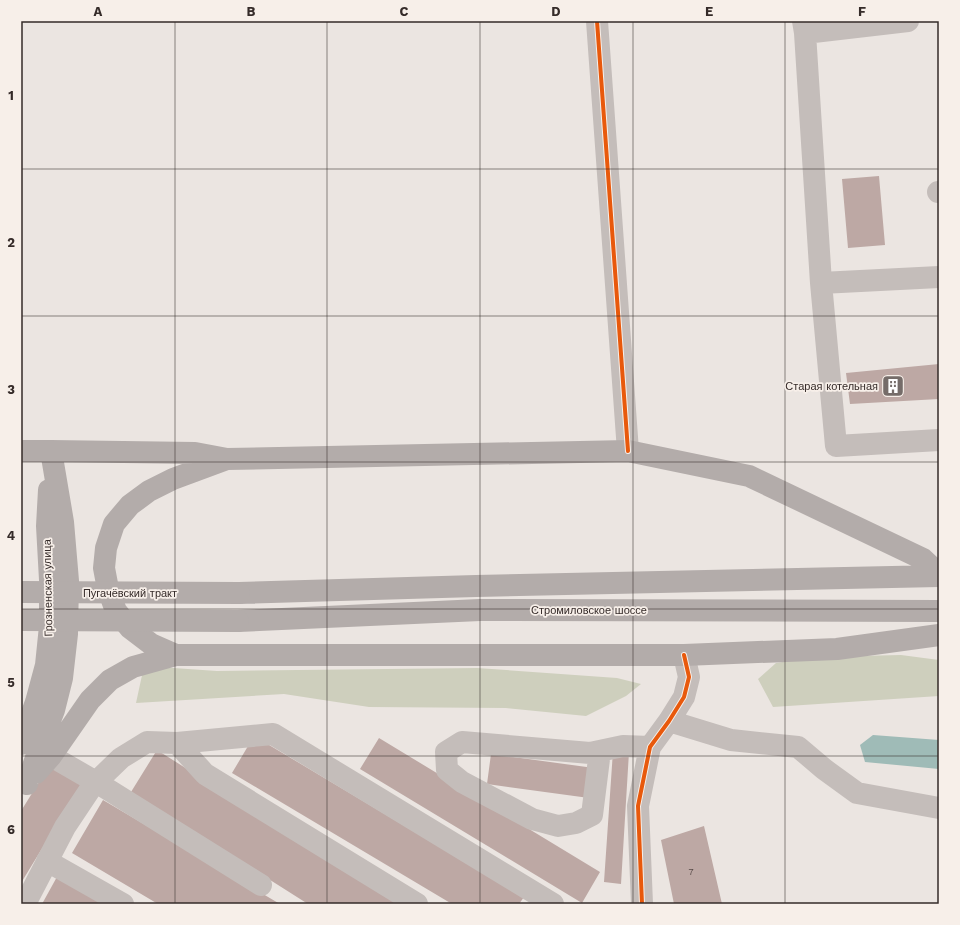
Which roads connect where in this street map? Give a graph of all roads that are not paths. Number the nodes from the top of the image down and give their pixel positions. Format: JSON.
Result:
{"nodes":[{"id":1,"x":597,"y":21,"type":"edge"},
{"id":2,"x":908,"y":21,"type":"edge"},
{"id":3,"x":804,"y":27,"type":"edge"},
{"id":4,"x":939,"y":277,"type":"edge"},
{"id":5,"x":821,"y":283,"type":"junction"},
{"id":6,"x":939,"y":440,"type":"edge"},
{"id":7,"x":21,"y":451,"type":"edge"},
{"id":8,"x":51,"y":451,"type":"junction"},
{"id":9,"x":628,"y":451,"type":"junction"},
{"id":10,"x":227,"y":459,"type":"junction"},
{"id":11,"x":939,"y":575,"type":"edge"},
{"id":12,"x":21,"y":592,"type":"edge"},
{"id":13,"x":939,"y":611,"type":"edge"},
{"id":14,"x":21,"y":620,"type":"edge"},
{"id":15,"x":939,"y":635,"type":"edge"},
{"id":16,"x":176,"y":655,"type":"junction"},
{"id":17,"x":684,"y":655,"type":"junction"},
{"id":18,"x":669,"y":721,"type":"junction"},
{"id":19,"x":176,"y":743,"type":"junction"},
{"id":20,"x":21,"y":744,"type":"edge"},
{"id":21,"x":650,"y":747,"type":"junction"},
{"id":22,"x":600,"y":751,"type":"junction"},
{"id":23,"x":51,"y":756,"type":"junction"},
{"id":24,"x":96,"y":782,"type":"junction"},
{"id":25,"x":24,"y":789,"type":"edge"},
{"id":26,"x":939,"y":808,"type":"edge"},
{"id":27,"x":47,"y":861,"type":"junction"},
{"id":28,"x":261,"y":885,"type":"dead end"},
{"id":29,"x":25,"y":904,"type":"edge"},
{"id":30,"x":123,"y":904,"type":"edge"},
{"id":31,"x":418,"y":904,"type":"edge"},
{"id":32,"x":553,"y":904,"type":"edge"},
{"id":33,"x":642,"y":904,"type":"edge"}],
"edges":[{"from":1,"to":9,"type":"street"},
{"from":2,"to":3,"type":"street"},
{"from":3,"to":5,"type":"street"},
{"from":4,"to":5,"type":"street"},
{"from":5,"to":6,"type":"street"},
{"from":7,"to":8,"type":"main road"},
{"from":8,"to":10,"type":"main road"},
{"from":8,"to":20,"type":"main road","name":"Грозненская улица"},
{"from":8,"to":25,"type":"main road"},
{"from":9,"to":10,"type":"main road"},
{"from":9,"to":11,"type":"main road"},
{"from":10,"to":16,"type":"main road"},
{"from":11,"to":12,"type":"main road","name":"Пугачёвский тракт","bridge":true},
{"from":13,"to":14,"type":"main road","name":"Стромиловское шоссе","bridge":true},
{"from":15,"to":17,"type":"main road"},
{"from":16,"to":17,"type":"main road"},
{"from":16,"to":23,"type":"main road"},
{"from":17,"to":18,"type":"street"},
{"from":18,"to":21,"type":"street"},
{"from":18,"to":26,"type":"street"},
{"from":19,"to":24,"type":"street"},
{"from":19,"to":31,"type":"street"},
{"from":19,"to":32,"type":"street"},
{"from":21,"to":22,"type":"street"},
{"from":21,"to":33,"type":"street"},
{"from":22,"to":22,"type":"street"},
{"from":23,"to":24,"type":"street"},
{"from":23,"to":25,"type":"main road"},
{"from":24,"to":27,"type":"street"},
{"from":24,"to":28,"type":"street"},
{"from":27,"to":29,"type":"street"},
{"from":27,"to":30,"type":"street"}]}
